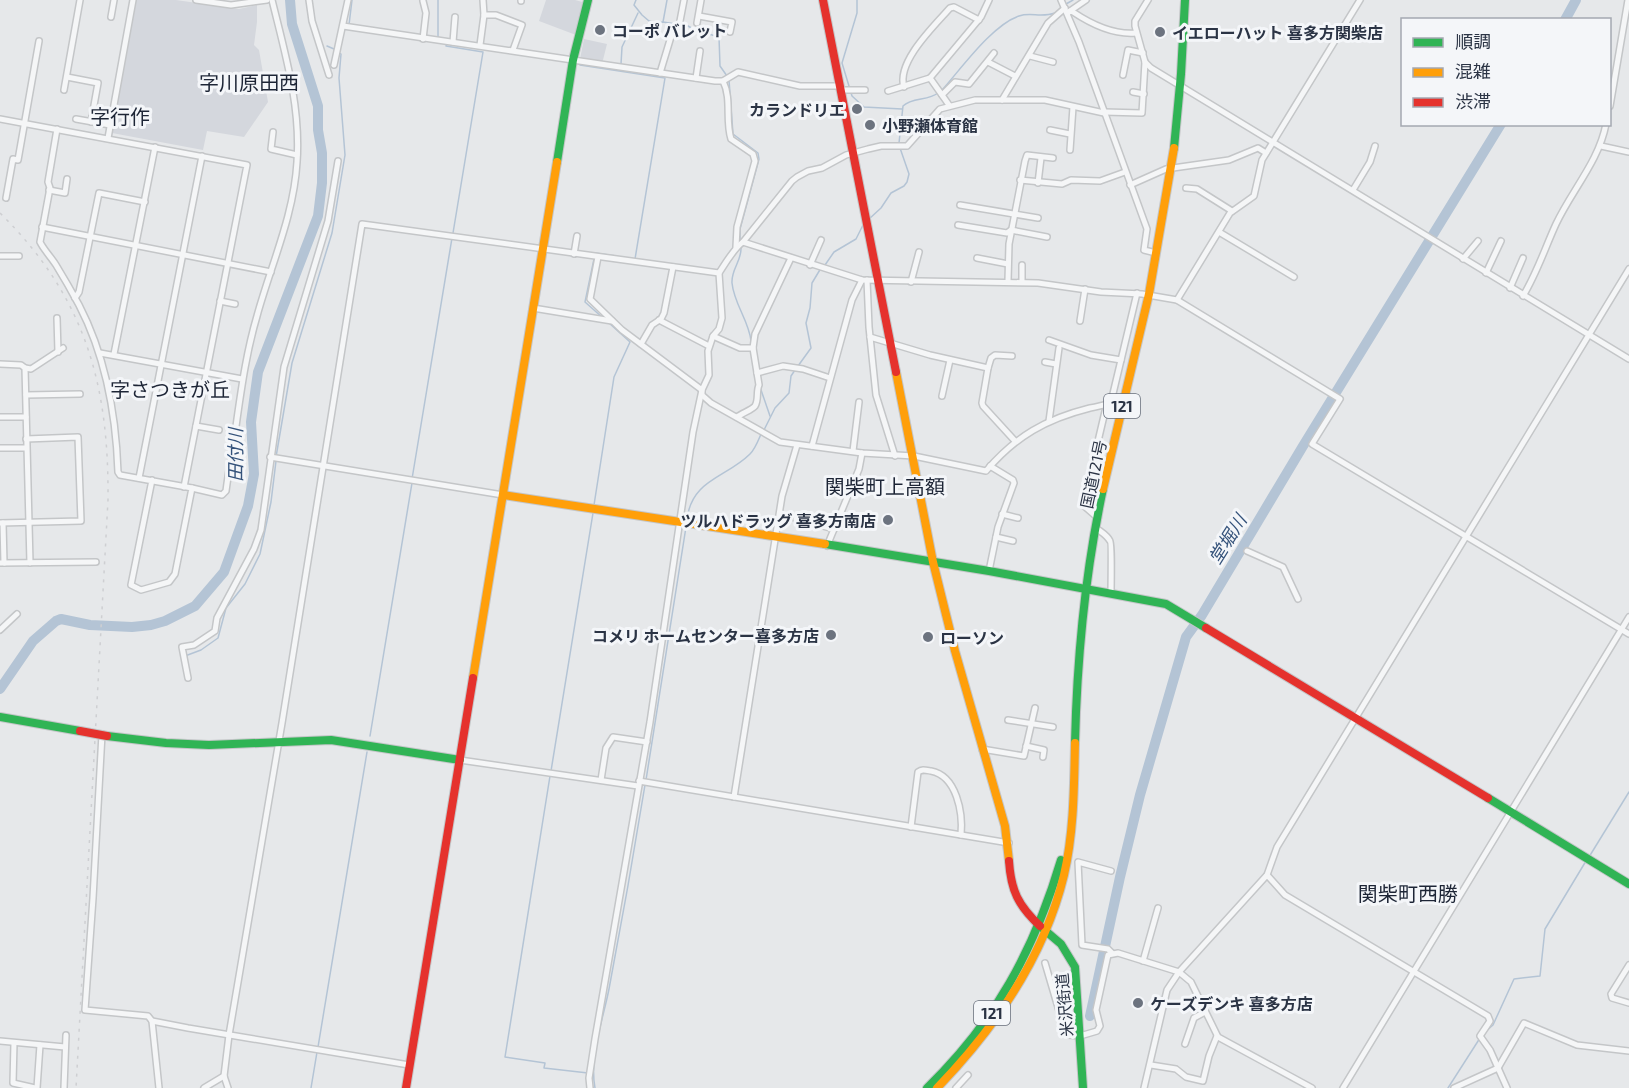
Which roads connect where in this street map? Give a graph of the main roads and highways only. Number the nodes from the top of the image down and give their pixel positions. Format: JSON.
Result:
{"nodes":[{"id":1,"x":588,"y":0,"type":"edge"},
{"id":2,"x":823,"y":0,"type":"edge"},
{"id":3,"x":1185,"y":0,"type":"edge"},
{"id":4,"x":503,"y":495,"type":"junction"},
{"id":5,"x":933,"y":562,"type":"junction"},
{"id":6,"x":1086,"y":589,"type":"junction"},
{"id":7,"x":2,"y":718,"type":"edge"},
{"id":8,"x":460,"y":760,"type":"junction"},
{"id":9,"x":1072,"y":814,"type":"junction"},
{"id":10,"x":1069,"y":850,"type":"junction"},
{"id":11,"x":1067,"y":864,"type":"junction"},
{"id":12,"x":1629,"y":884,"type":"edge"},
{"id":13,"x":1042,"y":928,"type":"junction"},
{"id":14,"x":406,"y":1088,"type":"edge"},
{"id":15,"x":927,"y":1088,"type":"edge"},
{"id":16,"x":937,"y":1088,"type":"edge"},
{"id":17,"x":1083,"y":1088,"type":"edge"}],
"edges":[{"from":1,"to":4,"type":"main road"},
{"from":2,"to":5,"type":"main road","name":"米沢街道"},
{"from":3,"to":6,"type":"main road","name":"国道121号","number":"121"},
{"from":4,"to":5,"type":"main road"},
{"from":4,"to":8,"type":"main road"},
{"from":5,"to":6,"type":"main road"},
{"from":5,"to":13,"type":"main road","name":"米沢街道"},
{"from":6,"to":9,"type":"main road","name":"国道121号","number":"121"},
{"from":6,"to":12,"type":"main road"},
{"from":7,"to":8,"type":"main road","bridge":true},
{"from":8,"to":14,"type":"main road"},
{"from":9,"to":10,"type":"main road","name":"国道121号","number":"121"},
{"from":9,"to":13,"type":"main road","name":"国道121号","number":"121"},
{"from":10,"to":11,"type":"main road","name":"国道121号","number":"121"},
{"from":10,"to":11,"type":"main road"},
{"from":11,"to":13,"type":"main road","name":"国道121号","number":"121"},
{"from":13,"to":15,"type":"main road","number":"121"},
{"from":13,"to":16,"type":"main road","number":"121"},
{"from":13,"to":17,"type":"main road","name":"米沢街道"}]}
